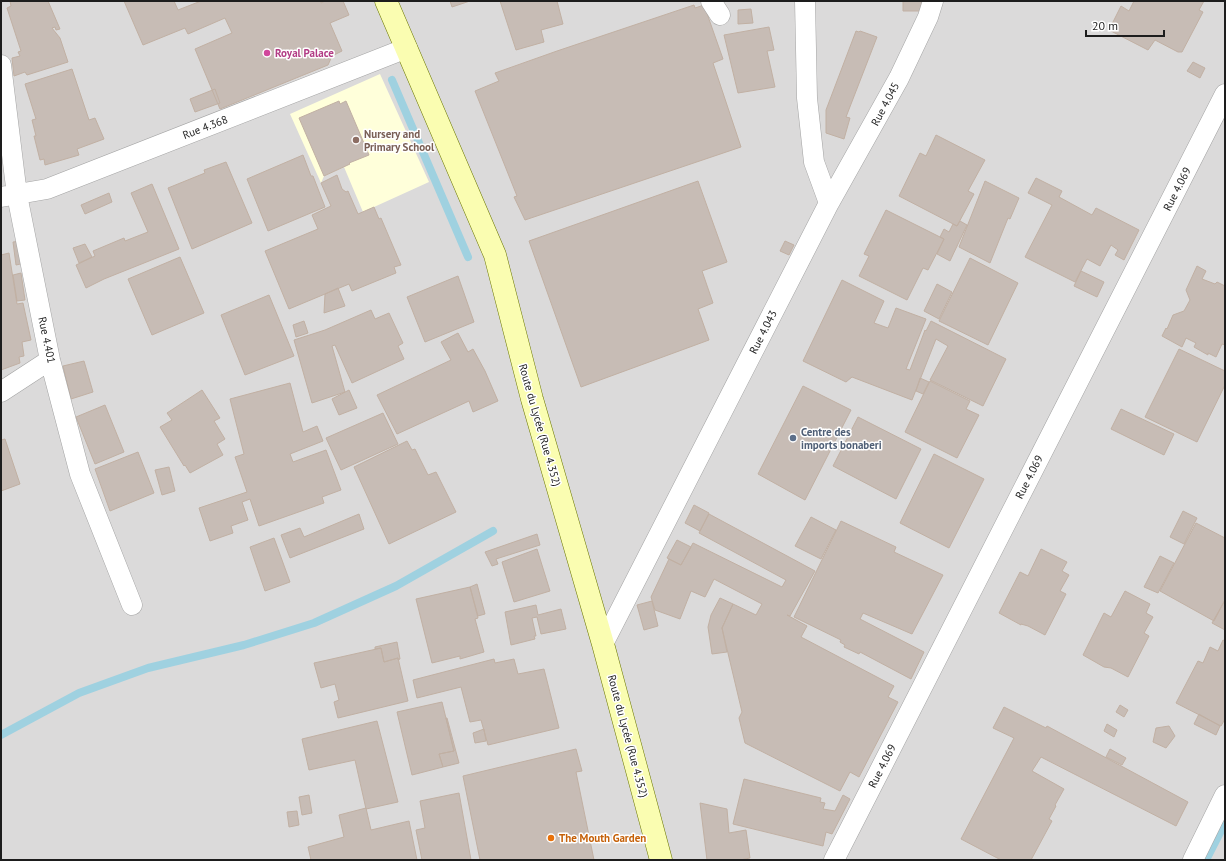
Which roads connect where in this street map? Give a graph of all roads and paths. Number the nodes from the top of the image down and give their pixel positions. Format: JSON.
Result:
{"nodes":[{"id":1,"x":386,"y":1,"type":"edge"},
{"id":2,"x":805,"y":1,"type":"edge"},
{"id":3,"x":933,"y":1,"type":"edge"},
{"id":4,"x":407,"y":48,"type":"junction"},
{"id":5,"x":1,"y":65,"type":"edge"},
{"id":6,"x":1225,"y":94,"type":"edge"},
{"id":7,"x":9,"y":196,"type":"edge"},
{"id":8,"x":829,"y":203,"type":"junction"},
{"id":9,"x":50,"y":360,"type":"junction"},
{"id":10,"x":1,"y":392,"type":"edge"},
{"id":11,"x":132,"y":605,"type":"dead end"},
{"id":12,"x":603,"y":644,"type":"junction"},
{"id":13,"x":1225,"y":795,"type":"edge"},
{"id":14,"x":661,"y":860,"type":"edge"},
{"id":15,"x":834,"y":860,"type":"edge"},
{"id":16,"x":1193,"y":860,"type":"edge"}],
"edges":[{"from":1,"to":4,"type":"main road","name":"Route du Lycée (Rue 4.352)"},
{"from":2,"to":8,"type":"street"},
{"from":3,"to":8,"type":"street","name":"Rue 4.045"},
{"from":4,"to":7,"type":"street","name":"Rue 4.368"},
{"from":4,"to":12,"type":"main road","name":"Route du Lycée (Rue 4.352)"},
{"from":5,"to":7,"type":"street","name":"Rue 4.401"},
{"from":6,"to":15,"type":"street","name":"Rue 4.069"},
{"from":7,"to":9,"type":"street","name":"Rue 4.401"},
{"from":8,"to":12,"type":"street","name":"Rue 4.043"},
{"from":9,"to":10,"type":"street"},
{"from":9,"to":11,"type":"street","name":"Rue 4.401"},
{"from":12,"to":14,"type":"main road","name":"Route du Lycée (Rue 4.352)"},
{"from":13,"to":16,"type":"street"}]}
